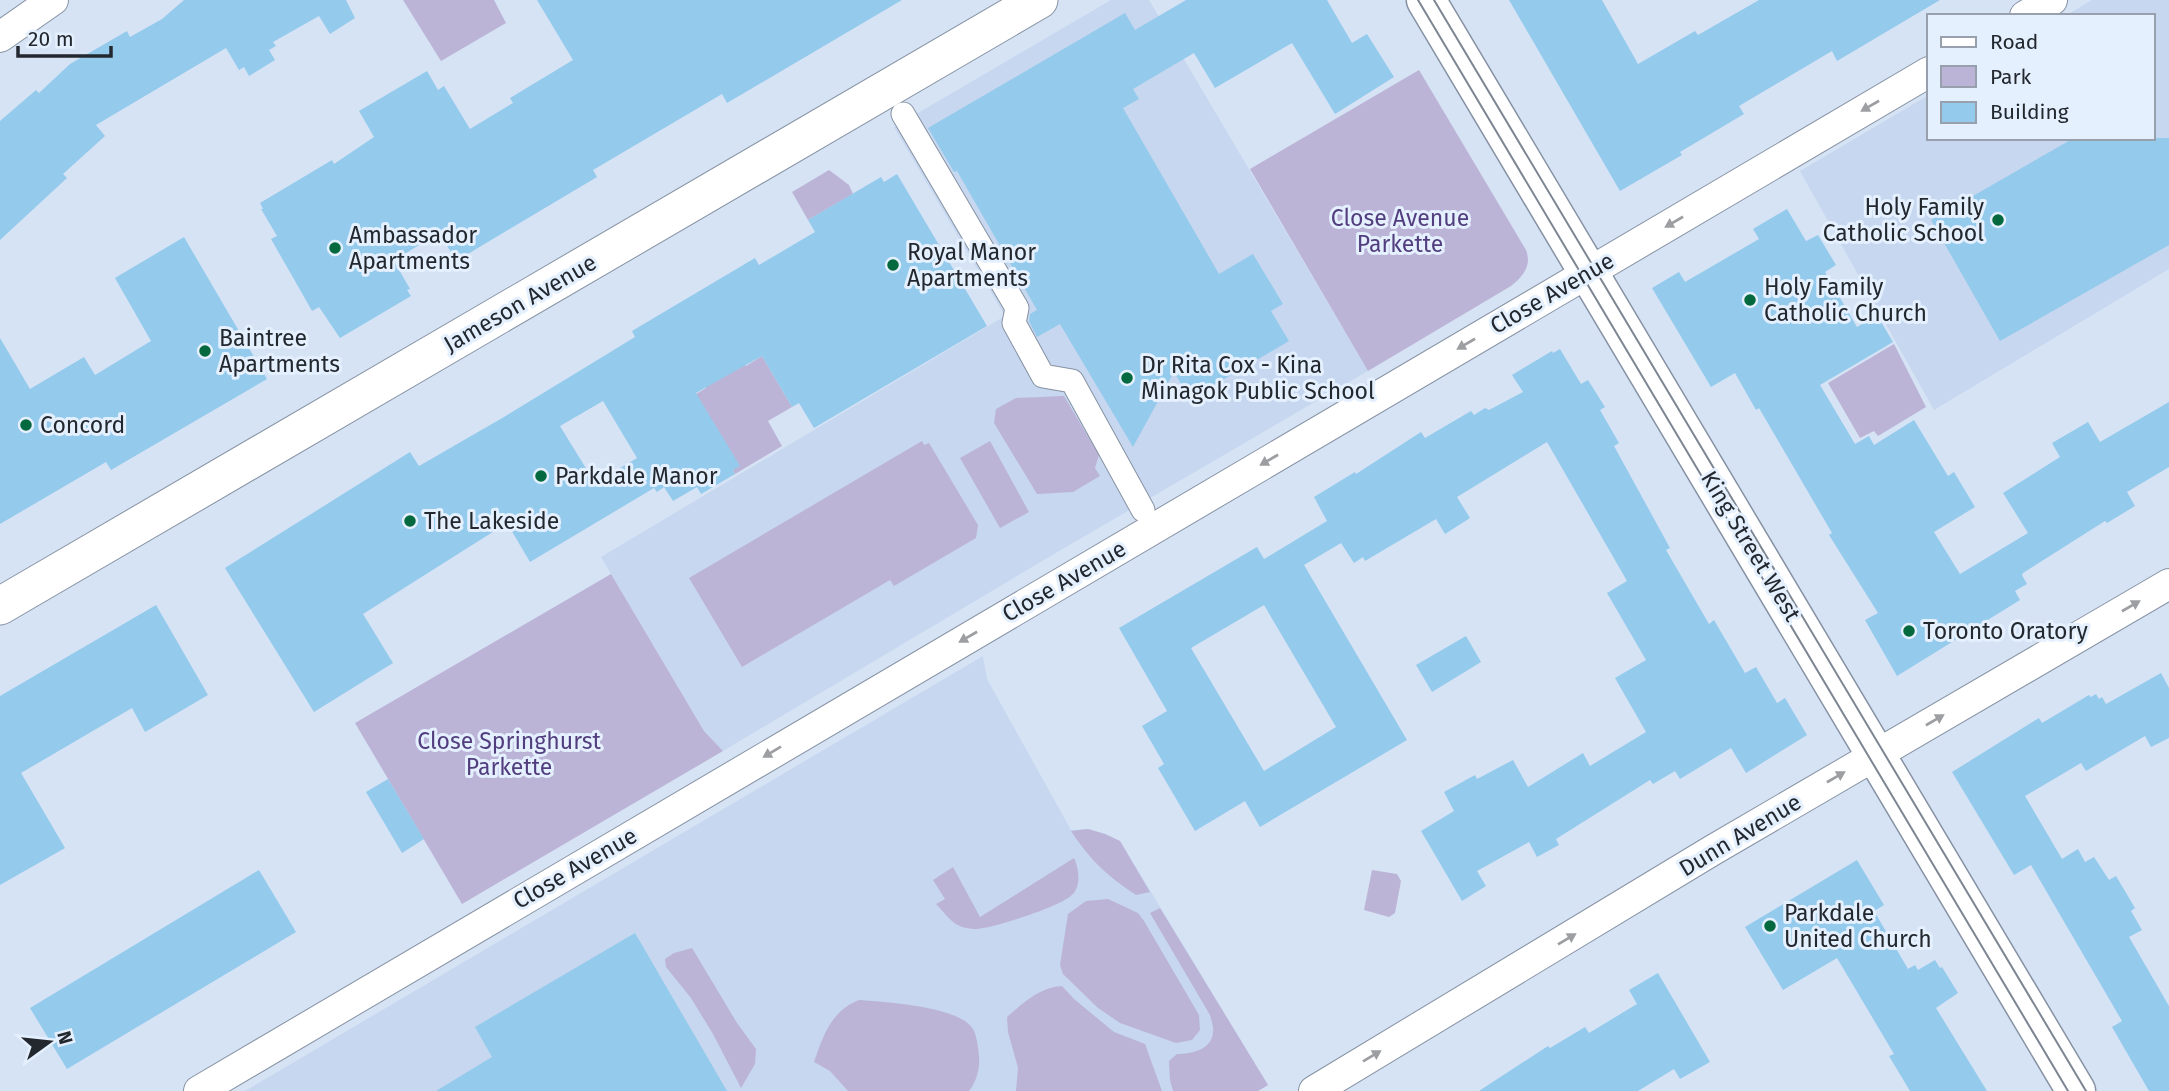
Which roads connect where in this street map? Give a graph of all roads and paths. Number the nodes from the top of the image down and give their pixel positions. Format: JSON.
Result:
{"nodes":[{"id":1,"x":53,"y":0,"type":"edge"},
{"id":2,"x":1040,"y":0,"type":"edge"},
{"id":3,"x":1426,"y":0,"type":"edge"},
{"id":4,"x":2052,"y":0,"type":"edge"},
{"id":5,"x":2028,"y":14,"type":"edge"},
{"id":6,"x":0,"y":37,"type":"edge"},
{"id":7,"x":1927,"y":73,"type":"edge"},
{"id":8,"x":903,"y":114,"type":"dead end"},
{"id":9,"x":1588,"y":272,"type":"junction"},
{"id":10,"x":1143,"y":510,"type":"dead end"},
{"id":11,"x":2169,"y":584,"type":"edge"},
{"id":12,"x":0,"y":606,"type":"edge"},
{"id":13,"x":1875,"y":754,"type":"junction"},
{"id":14,"x":199,"y":1091,"type":"edge"},
{"id":15,"x":1314,"y":1091,"type":"edge"},
{"id":16,"x":2076,"y":1091,"type":"edge"}],
"edges":[{"from":1,"to":6,"type":"street"},
{"from":2,"to":12,"type":"street","name":"Jameson Avenue"},
{"from":3,"to":9,"type":"main road","name":"King Street West"},
{"from":4,"to":5,"type":"street"},
{"from":7,"to":9,"type":"street","name":"Close Avenue","one_way":true},
{"from":8,"to":10,"type":"street"},
{"from":9,"to":13,"type":"main road","name":"King Street West"},
{"from":9,"to":14,"type":"street","name":"Close Avenue","one_way":true},
{"from":13,"to":11,"type":"street","name":"Dunn Avenue","one_way":true},
{"from":15,"to":13,"type":"street","name":"Dunn Avenue","one_way":true},
{"from":13,"to":16,"type":"main road","name":"King Street West"}]}
